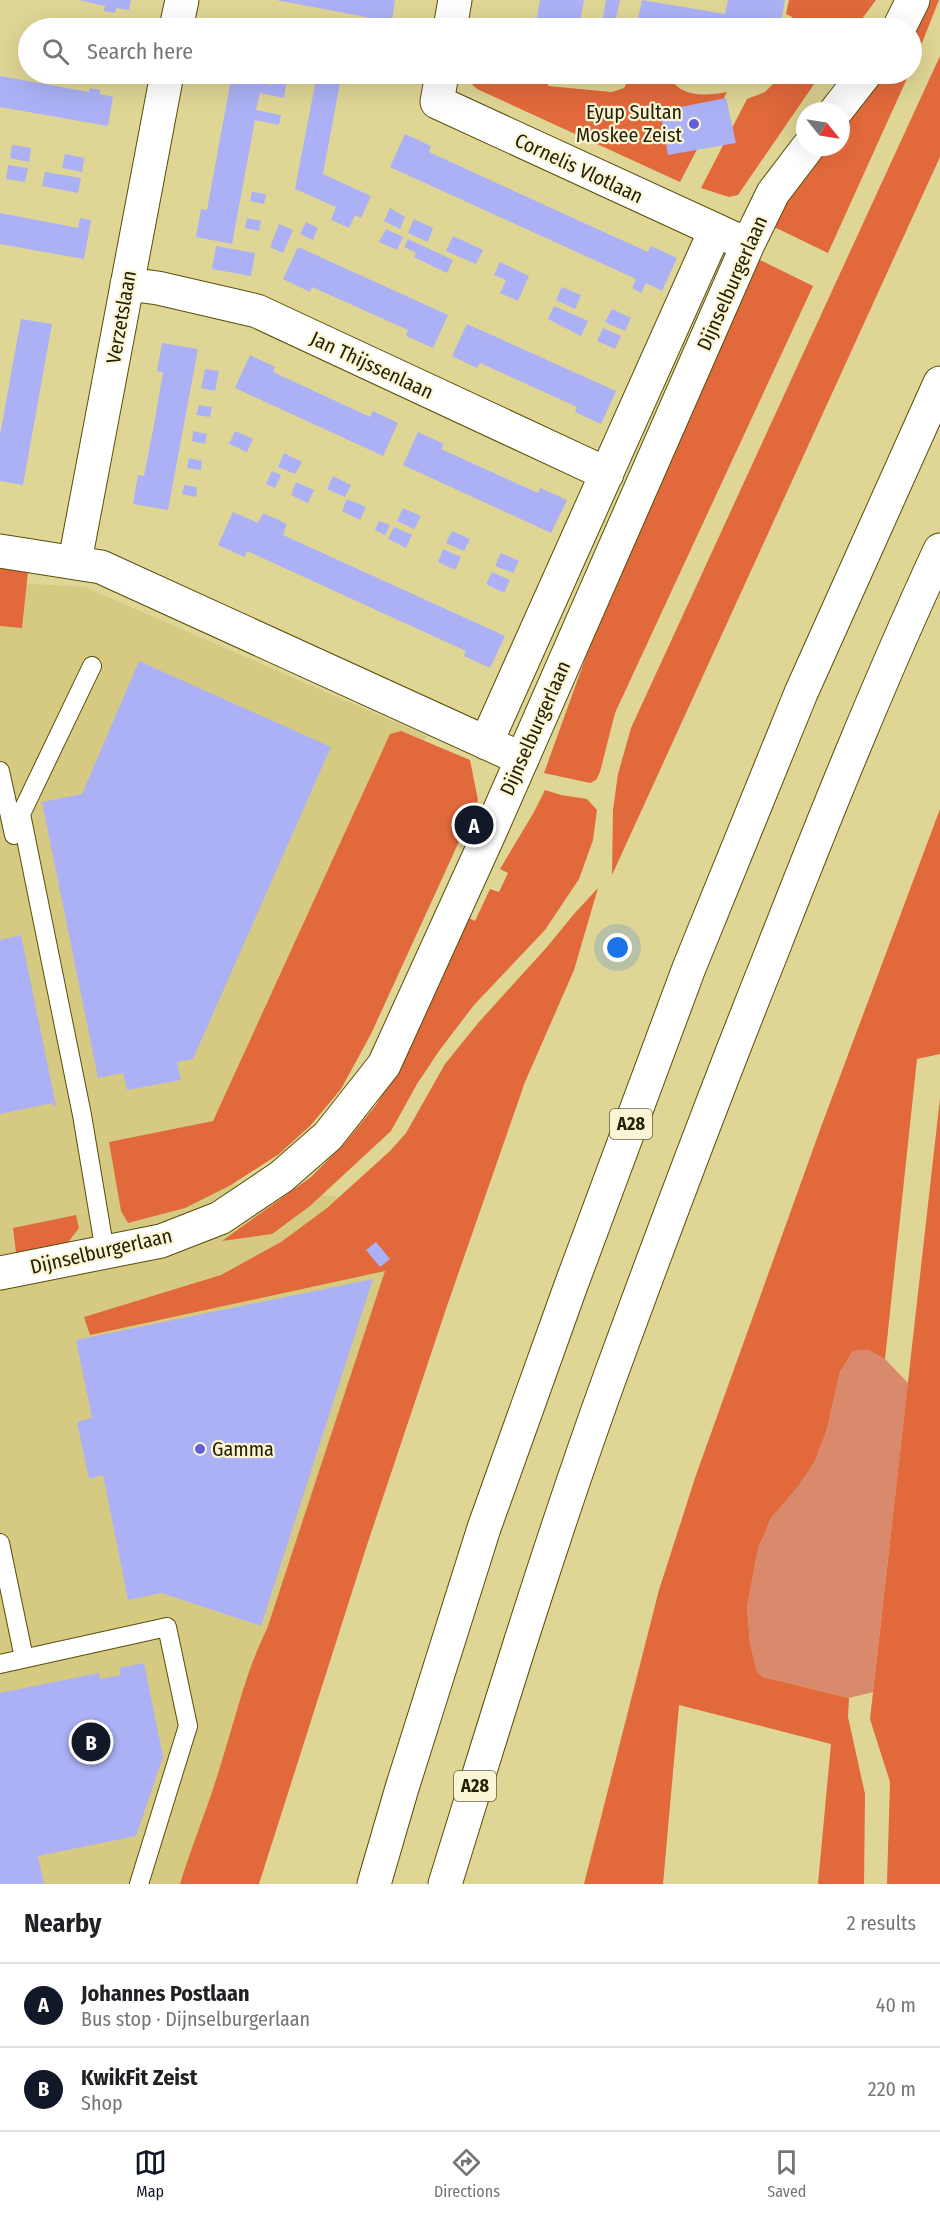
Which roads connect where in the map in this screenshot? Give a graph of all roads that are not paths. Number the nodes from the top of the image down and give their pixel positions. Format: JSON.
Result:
{"nodes":[{"id":1,"x":182,"y":0,"type":"edge"},
{"id":2,"x":455,"y":0,"type":"edge"},
{"id":3,"x":913,"y":0,"type":"edge"},
{"id":4,"x":178,"y":18,"type":"edge"},
{"id":5,"x":452,"y":18,"type":"edge"},
{"id":6,"x":904,"y":18,"type":"edge"},
{"id":7,"x":165,"y":84,"type":"edge"},
{"id":8,"x":440,"y":84,"type":"edge"},
{"id":9,"x":857,"y":84,"type":"edge"},
{"id":10,"x":843,"y":102,"type":"edge"},
{"id":11,"x":801,"y":156,"type":"edge"},
{"id":12,"x":715,"y":231,"type":"junction"},
{"id":13,"x":748,"y":244,"type":"junction"},
{"id":14,"x":127,"y":284,"type":"junction"},
{"id":15,"x":940,"y":382,"type":"edge"},
{"id":16,"x":607,"y":474,"type":"junction"},
{"id":17,"x":940,"y":550,"type":"edge"},
{"id":18,"x":0,"y":551,"type":"edge"},
{"id":19,"x":75,"y":561,"type":"junction"},
{"id":20,"x":92,"y":666,"type":"dead end"},
{"id":21,"x":486,"y":743,"type":"junction"},
{"id":22,"x":522,"y":759,"type":"junction"},
{"id":23,"x":0,"y":771,"type":"edge"},
{"id":24,"x":29,"y":850,"type":"junction"},
{"id":25,"x":105,"y":1252,"type":"junction"},
{"id":26,"x":0,"y":1273,"type":"edge"},
{"id":27,"x":0,"y":1543,"type":"edge"},
{"id":28,"x":24,"y":1658,"type":"junction"},
{"id":29,"x":0,"y":1664,"type":"edge"},
{"id":30,"x":139,"y":1884,"type":"edge"},
{"id":31,"x":374,"y":1884,"type":"edge"},
{"id":32,"x":445,"y":1884,"type":"edge"}],
"edges":[{"from":1,"to":4,"type":"main road"},
{"from":2,"to":5,"type":"main road"},
{"from":3,"to":6,"type":"main road"},
{"from":7,"to":14,"type":"main road","name":"Verzetslaan"},
{"from":8,"to":12,"type":"main road","name":"Cornelis Vlotlaan"},
{"from":9,"to":10,"type":"main road"},
{"from":11,"to":13,"type":"main road","name":"Dijnselburgerlaan"},
{"from":12,"to":13,"type":"main road","name":"Cornelis Vlotlaan"},
{"from":12,"to":16,"type":"main road","name":"Dijnselburgerlaan"},
{"from":13,"to":22,"type":"main road","name":"Dijnselburgerlaan"},
{"from":14,"to":16,"type":"main road","name":"Jan Thijssenlaan"},
{"from":14,"to":19,"type":"main road","name":"Verzetslaan"},
{"from":15,"to":31,"type":"main road","number":"A28"},
{"from":16,"to":21,"type":"main road","name":"Dijnselburgerlaan"},
{"from":17,"to":32,"type":"main road","number":"A28"},
{"from":18,"to":19,"type":"main road"},
{"from":19,"to":21,"type":"main road"},
{"from":20,"to":24,"type":"lane"},
{"from":21,"to":22,"type":"main road"},
{"from":22,"to":25,"type":"main road","name":"Dijnselburgerlaan"},
{"from":23,"to":24,"type":"lane"},
{"from":24,"to":25,"type":"lane"},
{"from":25,"to":26,"type":"main road","name":"Dijnselburgerlaan"},
{"from":27,"to":28,"type":"lane"},
{"from":28,"to":29,"type":"lane"},
{"from":28,"to":30,"type":"lane"}]}
